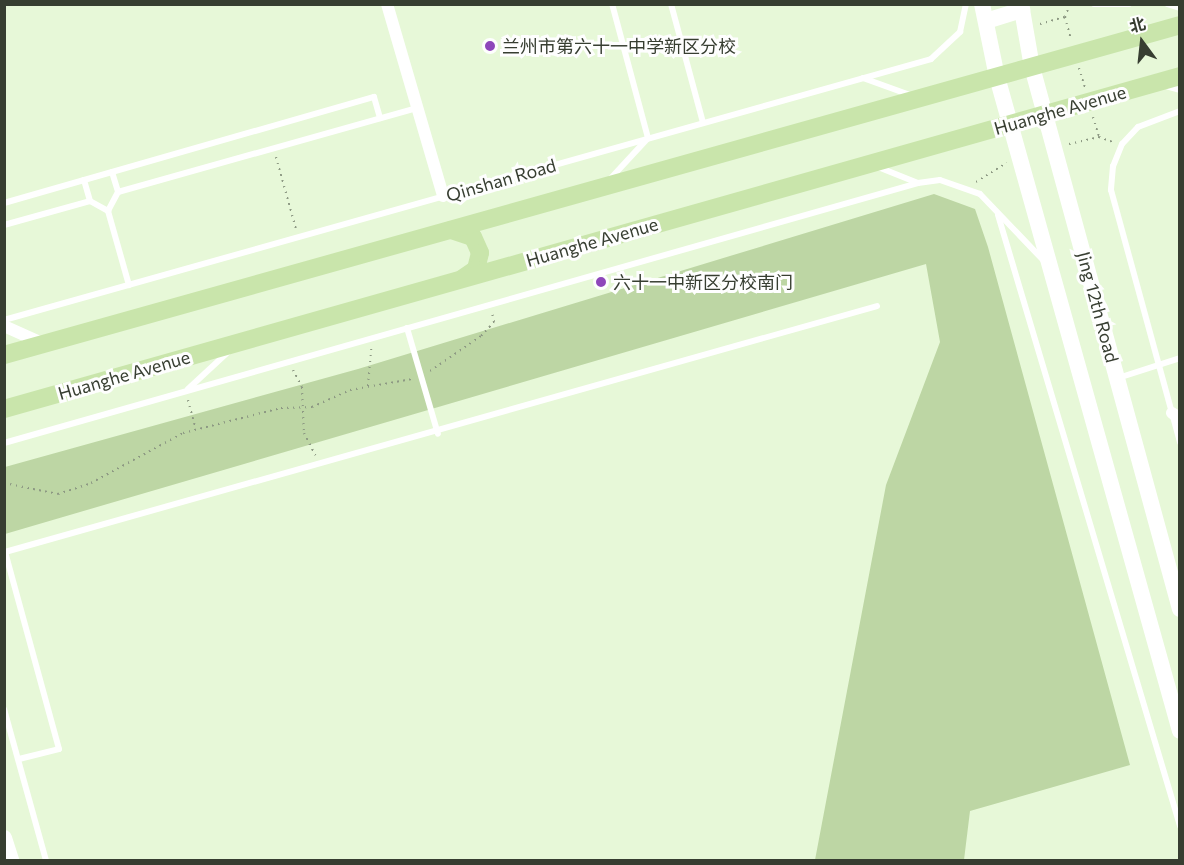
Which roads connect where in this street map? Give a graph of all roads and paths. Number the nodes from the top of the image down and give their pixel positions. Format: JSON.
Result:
{"nodes":[{"id":1,"x":387,"y":4,"type":"edge"},
{"id":2,"x":612,"y":4,"type":"edge"},
{"id":3,"x":671,"y":4,"type":"edge"},
{"id":4,"x":966,"y":4,"type":"edge"},
{"id":5,"x":1094,"y":4,"type":"edge"},
{"id":6,"x":1129,"y":4,"type":"edge"},
{"id":7,"x":1167,"y":4,"type":"edge"},
{"id":8,"x":1021,"y":7,"type":"edge"},
{"id":9,"x":1179,"y":8,"type":"edge"},
{"id":10,"x":984,"y":13,"type":"edge"},
{"id":11,"x":1065,"y":17,"type":"dead end"},
{"id":12,"x":1179,"y":25,"type":"edge"},
{"id":13,"x":1075,"y":55,"type":"junction"},
{"id":14,"x":1032,"y":67,"type":"junction"},
{"id":15,"x":1179,"y":76,"type":"edge"},
{"id":16,"x":997,"y":77,"type":"junction"},
{"id":17,"x":863,"y":78,"type":"junction"},
{"id":18,"x":1154,"y":83,"type":"junction"},
{"id":19,"x":1179,"y":90,"type":"edge"},
{"id":20,"x":919,"y":99,"type":"junction"},
{"id":21,"x":1089,"y":102,"type":"junction"},
{"id":22,"x":417,"y":108,"type":"junction"},
{"id":23,"x":1179,"y":111,"type":"edge"},
{"id":24,"x":1046,"y":114,"type":"junction"},
{"id":25,"x":380,"y":118,"type":"junction"},
{"id":26,"x":703,"y":123,"type":"junction"},
{"id":27,"x":1010,"y":124,"type":"junction"},
{"id":28,"x":1099,"y":137,"type":"dead end"},
{"id":29,"x":648,"y":138,"type":"junction"},
{"id":30,"x":274,"y":148,"type":"junction"},
{"id":31,"x":869,"y":164,"type":"junction"},
{"id":32,"x":112,"y":172,"type":"junction"},
{"id":33,"x":84,"y":180,"type":"junction"},
{"id":34,"x":918,"y":183,"type":"junction"},
{"id":35,"x":603,"y":188,"type":"junction"},
{"id":36,"x":118,"y":192,"type":"junction"},
{"id":37,"x":443,"y":196,"type":"junction"},
{"id":38,"x":90,"y":201,"type":"junction"},
{"id":39,"x":4,"y":203,"type":"edge"},
{"id":40,"x":996,"y":209,"type":"junction"},
{"id":41,"x":108,"y":211,"type":"junction"},
{"id":42,"x":4,"y":225,"type":"edge"},
{"id":43,"x":449,"y":231,"type":"junction"},
{"id":44,"x":298,"y":237,"type":"junction"},
{"id":45,"x":1049,"y":266,"type":"junction"},
{"id":46,"x":462,"y":279,"type":"junction"},
{"id":47,"x":129,"y":285,"type":"junction"},
{"id":48,"x":490,"y":304,"type":"junction"},
{"id":49,"x":877,"y":306,"type":"dead end"},
{"id":50,"x":4,"y":320,"type":"edge"},
{"id":51,"x":4,"y":326,"type":"edge"},
{"id":52,"x":407,"y":328,"type":"junction"},
{"id":53,"x":368,"y":339,"type":"junction"},
{"id":54,"x":238,"y":343,"type":"junction"},
{"id":55,"x":44,"y":344,"type":"junction"},
{"id":56,"x":4,"y":355,"type":"edge"},
{"id":57,"x":1179,"y":358,"type":"edge"},
{"id":58,"x":289,"y":362,"type":"junction"},
{"id":59,"x":1158,"y":364,"type":"junction"},
{"id":60,"x":421,"y":378,"type":"junction"},
{"id":61,"x":1117,"y":378,"type":"junction"},
{"id":62,"x":368,"y":386,"type":"junction"},
{"id":63,"x":186,"y":391,"type":"junction"},
{"id":64,"x":303,"y":407,"type":"junction"},
{"id":65,"x":4,"y":409,"type":"edge"},
{"id":66,"x":1176,"y":415,"type":"edge"},
{"id":67,"x":196,"y":429,"type":"junction"},
{"id":68,"x":438,"y":434,"type":"junction"},
{"id":69,"x":1179,"y":442,"type":"edge"},
{"id":70,"x":4,"y":443,"type":"edge"},
{"id":71,"x":321,"y":466,"type":"junction"},
{"id":72,"x":4,"y":483,"type":"edge"},
{"id":73,"x":8,"y":571,"type":"edge"},
{"id":74,"x":1179,"y":609,"type":"edge"},
{"id":75,"x":4,"y":709,"type":"edge"},
{"id":76,"x":1179,"y":731,"type":"edge"},
{"id":77,"x":18,"y":759,"type":"junction"},
{"id":78,"x":1179,"y":826,"type":"edge"},
{"id":79,"x":4,"y":838,"type":"edge"},
{"id":80,"x":11,"y":861,"type":"edge"},
{"id":81,"x":46,"y":861,"type":"edge"}],
"edges":[{"from":1,"to":22,"type":"street"},
{"from":2,"to":29,"type":"lane"},
{"from":3,"to":26,"type":"lane"},
{"from":4,"to":17,"type":"lane","name":"Qinshan Road"},
{"from":5,"to":6,"type":"lane"},
{"from":7,"to":9,"type":"lane"},
{"from":8,"to":10,"type":"main road"},
{"from":8,"to":14,"type":"main road","name":"Jing 12th Road"},
{"from":10,"to":16,"type":"main road"},
{"from":11,"to":13,"type":"path"},
{"from":12,"to":13,"type":"main road"},
{"from":13,"to":14,"type":"main road"},
{"from":13,"to":21,"type":"path"},
{"from":14,"to":16,"type":"main road"},
{"from":14,"to":24,"type":"main road","name":"Jing 12th Road"},
{"from":15,"to":18,"type":"main road","name":"Huanghe Avenue"},
{"from":16,"to":20,"type":"main road"},
{"from":16,"to":27,"type":"main road"},
{"from":17,"to":20,"type":"lane"},
{"from":17,"to":26,"type":"lane","name":"Qinshan Road"},
{"from":18,"to":19,"type":"lane"},
{"from":18,"to":21,"type":"main road","name":"Huanghe Avenue"},
{"from":20,"to":35,"type":"main road"},
{"from":21,"to":24,"type":"main road","name":"Huanghe Avenue"},
{"from":21,"to":28,"type":"path"},
{"from":22,"to":25,"type":"lane"},
{"from":22,"to":37,"type":"street"},
{"from":23,"to":59,"type":"lane"},
{"from":24,"to":27,"type":"main road","name":"Huanghe Avenue"},
{"from":24,"to":61,"type":"main road","name":"Jing 12th Road"},
{"from":25,"to":30,"type":"lane"},
{"from":25,"to":32,"type":"lane"},
{"from":26,"to":29,"type":"lane","name":"Qinshan Road"},
{"from":27,"to":31,"type":"main road","name":"Huanghe Avenue"},
{"from":27,"to":45,"type":"main road"},
{"from":29,"to":35,"type":"lane"},
{"from":29,"to":37,"type":"lane","name":"Qinshan Road"},
{"from":30,"to":36,"type":"lane"},
{"from":30,"to":44,"type":"path"},
{"from":31,"to":34,"type":"lane"},
{"from":31,"to":46,"type":"main road","name":"Huanghe Avenue"},
{"from":32,"to":33,"type":"lane"},
{"from":32,"to":36,"type":"lane"},
{"from":33,"to":38,"type":"lane"},
{"from":33,"to":39,"type":"lane"},
{"from":34,"to":40,"type":"lane"},
{"from":34,"to":48,"type":"lane"},
{"from":35,"to":43,"type":"main road"},
{"from":36,"to":41,"type":"lane"},
{"from":37,"to":44,"type":"lane","name":"Qinshan Road"},
{"from":38,"to":41,"type":"lane"},
{"from":38,"to":42,"type":"lane"},
{"from":40,"to":45,"type":"lane"},
{"from":40,"to":78,"type":"lane"},
{"from":41,"to":47,"type":"lane"},
{"from":43,"to":46,"type":"main road"},
{"from":43,"to":55,"type":"main road"},
{"from":44,"to":47,"type":"lane","name":"Qinshan Road"},
{"from":45,"to":76,"type":"main road"},
{"from":46,"to":54,"type":"main road","name":"Huanghe Avenue"},
{"from":47,"to":50,"type":"lane","name":"Qinshan Road"},
{"from":48,"to":52,"type":"lane"},
{"from":48,"to":60,"type":"path"},
{"from":49,"to":68,"type":"lane"},
{"from":51,"to":55,"type":"street"},
{"from":52,"to":53,"type":"lane"},
{"from":52,"to":60,"type":"lane"},
{"from":53,"to":58,"type":"lane"},
{"from":53,"to":62,"type":"path"},
{"from":54,"to":63,"type":"lane"},
{"from":54,"to":65,"type":"main road","name":"Huanghe Avenue"},
{"from":55,"to":56,"type":"main road"},
{"from":57,"to":59,"type":"lane"},
{"from":58,"to":63,"type":"lane"},
{"from":58,"to":64,"type":"path"},
{"from":59,"to":61,"type":"lane"},
{"from":59,"to":66,"type":"lane"},
{"from":60,"to":62,"type":"path"},
{"from":60,"to":68,"type":"lane"},
{"from":61,"to":74,"type":"main road","name":"Jing 12th Road"},
{"from":62,"to":64,"type":"path"},
{"from":63,"to":67,"type":"path"},
{"from":63,"to":70,"type":"lane"},
{"from":64,"to":67,"type":"path"},
{"from":64,"to":71,"type":"path"},
{"from":66,"to":69,"type":"lane"},
{"from":67,"to":72,"type":"path"},
{"from":68,"to":71,"type":"lane"},
{"from":71,"to":73,"type":"lane"},
{"from":73,"to":77,"type":"lane"},
{"from":75,"to":77,"type":"lane"},
{"from":77,"to":81,"type":"lane"},
{"from":79,"to":80,"type":"main road"}]}
